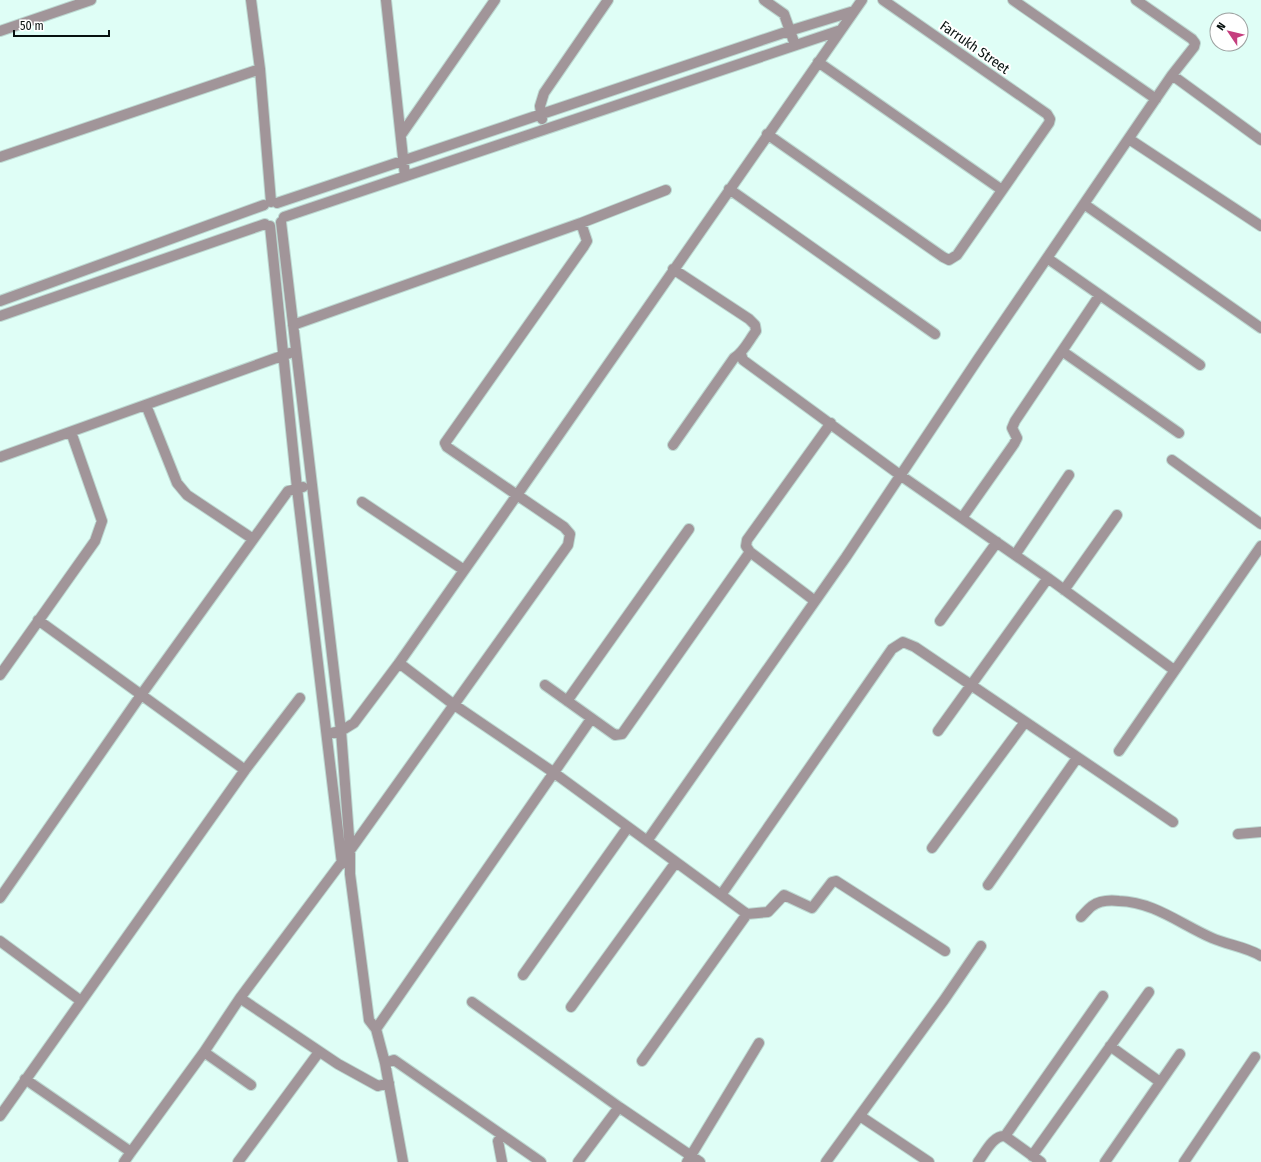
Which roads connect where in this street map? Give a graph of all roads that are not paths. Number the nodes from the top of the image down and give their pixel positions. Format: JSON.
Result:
{"nodes":[{"id":1,"x":91,"y":0,"type":"edge"},
{"id":2,"x":251,"y":0,"type":"edge"},
{"id":3,"x":386,"y":0,"type":"edge"},
{"id":4,"x":495,"y":0,"type":"edge"},
{"id":5,"x":608,"y":0,"type":"edge"},
{"id":6,"x":764,"y":0,"type":"edge"},
{"id":7,"x":883,"y":0,"type":"edge"},
{"id":8,"x":1013,"y":0,"type":"edge"},
{"id":9,"x":1136,"y":0,"type":"edge"},
{"id":10,"x":860,"y":1,"type":"edge"},
{"id":11,"x":854,"y":11,"type":"junction"},
{"id":12,"x":841,"y":30,"type":"junction"},
{"id":13,"x":789,"y":31,"type":"junction"},
{"id":14,"x":0,"y":32,"type":"edge"},
{"id":15,"x":795,"y":46,"type":"junction"},
{"id":16,"x":818,"y":62,"type":"junction"},
{"id":17,"x":260,"y":69,"type":"junction"},
{"id":18,"x":1172,"y":75,"type":"junction"},
{"id":19,"x":1156,"y":99,"type":"junction"},
{"id":20,"x":540,"y":114,"type":"junction"},
{"id":21,"x":545,"y":129,"type":"junction"},
{"id":22,"x":768,"y":134,"type":"junction"},
{"id":23,"x":401,"y":135,"type":"junction"},
{"id":24,"x":1129,"y":139,"type":"junction"},
{"id":25,"x":1261,"y":140,"type":"edge"},
{"id":26,"x":0,"y":157,"type":"edge"},
{"id":27,"x":403,"y":160,"type":"junction"},
{"id":28,"x":405,"y":176,"type":"junction"},
{"id":29,"x":729,"y":189,"type":"junction"},
{"id":30,"x":666,"y":190,"type":"dead end"},
{"id":31,"x":1002,"y":190,"type":"junction"},
{"id":32,"x":271,"y":203,"type":"junction"},
{"id":33,"x":1084,"y":204,"type":"junction"},
{"id":34,"x":282,"y":219,"type":"junction"},
{"id":35,"x":581,"y":223,"type":"junction"},
{"id":36,"x":268,"y":225,"type":"junction"},
{"id":37,"x":1261,"y":226,"type":"edge"},
{"id":38,"x":1047,"y":258,"type":"junction"},
{"id":39,"x":673,"y":269,"type":"junction"},
{"id":40,"x":1099,"y":296,"type":"junction"},
{"id":41,"x":0,"y":301,"type":"edge"},
{"id":42,"x":0,"y":316,"type":"edge"},
{"id":43,"x":293,"y":325,"type":"junction"},
{"id":44,"x":1261,"y":328,"type":"edge"},
{"id":45,"x":934,"y":334,"type":"dead end"},
{"id":46,"x":1062,"y":351,"type":"junction"},
{"id":47,"x":296,"y":352,"type":"junction"},
{"id":48,"x":284,"y":354,"type":"junction"},
{"id":49,"x":741,"y":354,"type":"junction"},
{"id":50,"x":1200,"y":365,"type":"dead end"},
{"id":51,"x":146,"y":405,"type":"junction"},
{"id":52,"x":831,"y":423,"type":"junction"},
{"id":53,"x":71,"y":432,"type":"junction"},
{"id":54,"x":1179,"y":433,"type":"dead end"},
{"id":55,"x":673,"y":445,"type":"dead end"},
{"id":56,"x":0,"y":457,"type":"edge"},
{"id":57,"x":1172,"y":460,"type":"dead end"},
{"id":58,"x":900,"y":475,"type":"junction"},
{"id":59,"x":1069,"y":475,"type":"dead end"},
{"id":60,"x":312,"y":485,"type":"junction"},
{"id":61,"x":297,"y":488,"type":"junction"},
{"id":62,"x":517,"y":495,"type":"junction"},
{"id":63,"x":362,"y":502,"type":"dead end"},
{"id":64,"x":1117,"y":515,"type":"dead end"},
{"id":65,"x":962,"y":518,"type":"junction"},
{"id":66,"x":1261,"y":524,"type":"edge"},
{"id":67,"x":689,"y":529,"type":"dead end"},
{"id":68,"x":253,"y":539,"type":"junction"},
{"id":69,"x":997,"y":542,"type":"junction"},
{"id":70,"x":1261,"y":546,"type":"edge"},
{"id":71,"x":750,"y":552,"type":"junction"},
{"id":72,"x":1015,"y":555,"type":"junction"},
{"id":73,"x":464,"y":570,"type":"junction"},
{"id":74,"x":1048,"y":578,"type":"junction"},
{"id":75,"x":1064,"y":590,"type":"junction"},
{"id":76,"x":811,"y":598,"type":"dead end"},
{"id":77,"x":38,"y":620,"type":"junction"},
{"id":78,"x":940,"y":621,"type":"dead end"},
{"id":79,"x":399,"y":664,"type":"junction"},
{"id":80,"x":1174,"y":670,"type":"junction"},
{"id":81,"x":0,"y":674,"type":"edge"},
{"id":82,"x":544,"y":685,"type":"dead end"},
{"id":83,"x":972,"y":686,"type":"junction"},
{"id":84,"x":141,"y":694,"type":"junction"},
{"id":85,"x":300,"y":698,"type":"dead end"},
{"id":86,"x":567,"y":701,"type":"junction"},
{"id":87,"x":453,"y":704,"type":"junction"},
{"id":88,"x":591,"y":719,"type":"junction"},
{"id":89,"x":1025,"y":722,"type":"junction"},
{"id":90,"x":341,"y":731,"type":"junction"},
{"id":91,"x":938,"y":731,"type":"dead end"},
{"id":92,"x":327,"y":734,"type":"junction"},
{"id":93,"x":1119,"y":751,"type":"dead end"},
{"id":94,"x":1077,"y":758,"type":"junction"},
{"id":95,"x":245,"y":770,"type":"junction"},
{"id":96,"x":553,"y":772,"type":"junction"},
{"id":97,"x":1173,"y":822,"type":"dead end"},
{"id":98,"x":628,"y":827,"type":"junction"},
{"id":99,"x":1261,"y":832,"type":"edge"},
{"id":100,"x":1238,"y":834,"type":"dead end"},
{"id":101,"x":647,"y":841,"type":"junction"},
{"id":102,"x":932,"y":848,"type":"dead end"},
{"id":103,"x":350,"y":850,"type":"junction"},
{"id":104,"x":676,"y":862,"type":"junction"},
{"id":105,"x":341,"y":863,"type":"junction"},
{"id":106,"x":350,"y":874,"type":"junction"},
{"id":107,"x":988,"y":885,"type":"dead end"},
{"id":108,"x":721,"y":895,"type":"junction"},
{"id":109,"x":0,"y":898,"type":"edge"},
{"id":110,"x":747,"y":914,"type":"junction"},
{"id":111,"x":1081,"y":917,"type":"dead end"},
{"id":112,"x":0,"y":941,"type":"edge"},
{"id":113,"x":981,"y":946,"type":"dead end"},
{"id":114,"x":945,"y":951,"type":"dead end"},
{"id":115,"x":1261,"y":956,"type":"edge"},
{"id":116,"x":523,"y":975,"type":"dead end"},
{"id":117,"x":1149,"y":992,"type":"dead end"},
{"id":118,"x":1103,"y":996,"type":"dead end"},
{"id":119,"x":240,"y":998,"type":"junction"},
{"id":120,"x":81,"y":1001,"type":"junction"},
{"id":121,"x":472,"y":1002,"type":"dead end"},
{"id":122,"x":571,"y":1006,"type":"dead end"},
{"id":123,"x":376,"y":1029,"type":"junction"},
{"id":124,"x":759,"y":1043,"type":"dead end"},
{"id":125,"x":1110,"y":1046,"type":"junction"},
{"id":126,"x":204,"y":1052,"type":"junction"},
{"id":127,"x":319,"y":1052,"type":"junction"},
{"id":128,"x":1180,"y":1054,"type":"dead end"},
{"id":129,"x":1256,"y":1057,"type":"dead end"},
{"id":130,"x":642,"y":1061,"type":"dead end"},
{"id":131,"x":385,"y":1063,"type":"junction"},
{"id":132,"x":26,"y":1079,"type":"junction"},
{"id":133,"x":1160,"y":1082,"type":"junction"},
{"id":134,"x":389,"y":1083,"type":"junction"},
{"id":135,"x":250,"y":1085,"type":"dead end"},
{"id":136,"x":619,"y":1107,"type":"junction"},
{"id":137,"x":0,"y":1116,"type":"edge"},
{"id":138,"x":860,"y":1116,"type":"junction"},
{"id":139,"x":502,"y":1136,"type":"junction"},
{"id":140,"x":1005,"y":1136,"type":"junction"},
{"id":141,"x":131,"y":1152,"type":"junction"},
{"id":142,"x":1032,"y":1156,"type":"junction"},
{"id":143,"x":689,"y":1159,"type":"edge"},
{"id":144,"x":124,"y":1162,"type":"edge"},
{"id":145,"x":238,"y":1162,"type":"edge"},
{"id":146,"x":403,"y":1162,"type":"edge"},
{"id":147,"x":502,"y":1162,"type":"edge"},
{"id":148,"x":541,"y":1162,"type":"edge"},
{"id":149,"x":578,"y":1162,"type":"edge"},
{"id":150,"x":700,"y":1162,"type":"edge"},
{"id":151,"x":826,"y":1162,"type":"edge"},
{"id":152,"x":928,"y":1162,"type":"edge"},
{"id":153,"x":978,"y":1162,"type":"edge"},
{"id":154,"x":1041,"y":1162,"type":"edge"},
{"id":155,"x":1105,"y":1162,"type":"edge"},
{"id":156,"x":1184,"y":1162,"type":"edge"}],
"edges":[{"from":1,"to":14,"type":"street"},
{"from":2,"to":17,"type":"street"},
{"from":3,"to":23,"type":"street"},
{"from":4,"to":23,"type":"street"},
{"from":5,"to":20,"type":"street"},
{"from":6,"to":13,"type":"street"},
{"from":7,"to":31,"type":"street","name":"Farrukh Street"},
{"from":8,"to":19,"type":"street"},
{"from":9,"to":18,"type":"street"},
{"from":10,"to":11,"type":"street"},
{"from":11,"to":12,"type":"street"},
{"from":11,"to":13,"type":"street"},
{"from":12,"to":15,"type":"street"},
{"from":12,"to":16,"type":"street"},
{"from":13,"to":15,"type":"street"},
{"from":13,"to":20,"type":"street"},
{"from":15,"to":21,"type":"street"},
{"from":16,"to":22,"type":"street"},
{"from":16,"to":31,"type":"street"},
{"from":17,"to":26,"type":"street"},
{"from":17,"to":32,"type":"street"},
{"from":18,"to":19,"type":"street"},
{"from":18,"to":25,"type":"street"},
{"from":19,"to":24,"type":"street"},
{"from":20,"to":21,"type":"street"},
{"from":20,"to":27,"type":"street"},
{"from":21,"to":28,"type":"street"},
{"from":22,"to":29,"type":"street"},
{"from":22,"to":31,"type":"street"},
{"from":23,"to":27,"type":"street"},
{"from":24,"to":33,"type":"street"},
{"from":24,"to":37,"type":"street"},
{"from":27,"to":28,"type":"street"},
{"from":27,"to":32,"type":"street"},
{"from":28,"to":34,"type":"street"},
{"from":29,"to":39,"type":"street"},
{"from":29,"to":45,"type":"street"},
{"from":30,"to":35,"type":"street"},
{"from":32,"to":34,"type":"street"},
{"from":32,"to":36,"type":"street"},
{"from":32,"to":41,"type":"street"},
{"from":33,"to":38,"type":"street"},
{"from":33,"to":44,"type":"street"},
{"from":34,"to":36,"type":"street"},
{"from":34,"to":43,"type":"street"},
{"from":35,"to":43,"type":"street"},
{"from":35,"to":62,"type":"street"},
{"from":36,"to":42,"type":"street"},
{"from":36,"to":48,"type":"street"},
{"from":38,"to":40,"type":"street"},
{"from":38,"to":58,"type":"street"},
{"from":39,"to":49,"type":"street"},
{"from":39,"to":62,"type":"street"},
{"from":40,"to":46,"type":"street"},
{"from":40,"to":50,"type":"street"},
{"from":43,"to":47,"type":"street"},
{"from":46,"to":54,"type":"street"},
{"from":46,"to":65,"type":"street"},
{"from":47,"to":48,"type":"street"},
{"from":47,"to":60,"type":"street"},
{"from":48,"to":51,"type":"street"},
{"from":48,"to":61,"type":"street"},
{"from":49,"to":52,"type":"street"},
{"from":49,"to":55,"type":"street"},
{"from":51,"to":53,"type":"street"},
{"from":51,"to":68,"type":"street"},
{"from":52,"to":58,"type":"street"},
{"from":52,"to":71,"type":"street"},
{"from":53,"to":56,"type":"street"},
{"from":53,"to":77,"type":"street"},
{"from":57,"to":66,"type":"street"},
{"from":58,"to":65,"type":"street"},
{"from":58,"to":101,"type":"street"},
{"from":59,"to":72,"type":"street"},
{"from":60,"to":61,"type":"street"},
{"from":60,"to":90,"type":"street"},
{"from":61,"to":68,"type":"street"},
{"from":61,"to":92,"type":"street"},
{"from":62,"to":73,"type":"street"},
{"from":62,"to":87,"type":"street"},
{"from":63,"to":73,"type":"street"},
{"from":64,"to":75,"type":"street"},
{"from":65,"to":69,"type":"street"},
{"from":67,"to":86,"type":"street"},
{"from":68,"to":84,"type":"street"},
{"from":69,"to":72,"type":"street"},
{"from":69,"to":78,"type":"street"},
{"from":70,"to":80,"type":"street"},
{"from":71,"to":76,"type":"street"},
{"from":71,"to":88,"type":"street"},
{"from":72,"to":74,"type":"street"},
{"from":73,"to":79,"type":"street"},
{"from":74,"to":75,"type":"street"},
{"from":74,"to":83,"type":"street"},
{"from":75,"to":80,"type":"street"},
{"from":77,"to":81,"type":"street"},
{"from":77,"to":84,"type":"street"},
{"from":79,"to":87,"type":"street"},
{"from":79,"to":90,"type":"street"},
{"from":80,"to":93,"type":"street"},
{"from":82,"to":86,"type":"street"},
{"from":83,"to":89,"type":"street"},
{"from":83,"to":91,"type":"street"},
{"from":83,"to":108,"type":"street"},
{"from":84,"to":95,"type":"street"},
{"from":84,"to":109,"type":"street"},
{"from":85,"to":95,"type":"street"},
{"from":86,"to":88,"type":"street"},
{"from":87,"to":96,"type":"street"},
{"from":87,"to":103,"type":"street"},
{"from":88,"to":96,"type":"street"},
{"from":89,"to":94,"type":"street"},
{"from":89,"to":102,"type":"street"},
{"from":90,"to":92,"type":"street"},
{"from":90,"to":103,"type":"street"},
{"from":92,"to":105,"type":"street"},
{"from":94,"to":97,"type":"street"},
{"from":94,"to":107,"type":"street"},
{"from":95,"to":120,"type":"street"},
{"from":96,"to":98,"type":"street"},
{"from":96,"to":123,"type":"street"},
{"from":98,"to":101,"type":"street"},
{"from":98,"to":116,"type":"street"},
{"from":99,"to":100,"type":"street"},
{"from":101,"to":104,"type":"street"},
{"from":103,"to":105,"type":"street"},
{"from":103,"to":106,"type":"street"},
{"from":104,"to":108,"type":"street"},
{"from":104,"to":122,"type":"street"},
{"from":105,"to":106,"type":"street"},
{"from":105,"to":119,"type":"street"},
{"from":106,"to":123,"type":"street"},
{"from":108,"to":110,"type":"street"},
{"from":110,"to":114,"type":"street"},
{"from":110,"to":130,"type":"street"},
{"from":111,"to":115,"type":"street"},
{"from":112,"to":120,"type":"street"},
{"from":113,"to":138,"type":"street"},
{"from":117,"to":125,"type":"street"},
{"from":118,"to":140,"type":"street"},
{"from":119,"to":126,"type":"street"},
{"from":119,"to":127,"type":"street"},
{"from":120,"to":132,"type":"street"},
{"from":121,"to":136,"type":"street"},
{"from":123,"to":131,"type":"street"},
{"from":124,"to":143,"type":"street"},
{"from":125,"to":133,"type":"street"},
{"from":125,"to":142,"type":"street"},
{"from":126,"to":135,"type":"street"},
{"from":126,"to":141,"type":"street"},
{"from":127,"to":134,"type":"street"},
{"from":127,"to":145,"type":"street"},
{"from":128,"to":133,"type":"street"},
{"from":129,"to":156,"type":"street"},
{"from":131,"to":134,"type":"street"},
{"from":131,"to":139,"type":"street"},
{"from":132,"to":137,"type":"street"},
{"from":132,"to":141,"type":"street"},
{"from":133,"to":155,"type":"street"},
{"from":134,"to":146,"type":"street"},
{"from":136,"to":143,"type":"street"},
{"from":136,"to":149,"type":"street"},
{"from":138,"to":151,"type":"street"},
{"from":138,"to":152,"type":"street"},
{"from":139,"to":147,"type":"street"},
{"from":139,"to":148,"type":"street"},
{"from":140,"to":142,"type":"street"},
{"from":140,"to":153,"type":"street"},
{"from":141,"to":144,"type":"street"},
{"from":142,"to":154,"type":"street"},
{"from":143,"to":150,"type":"street"}]}
